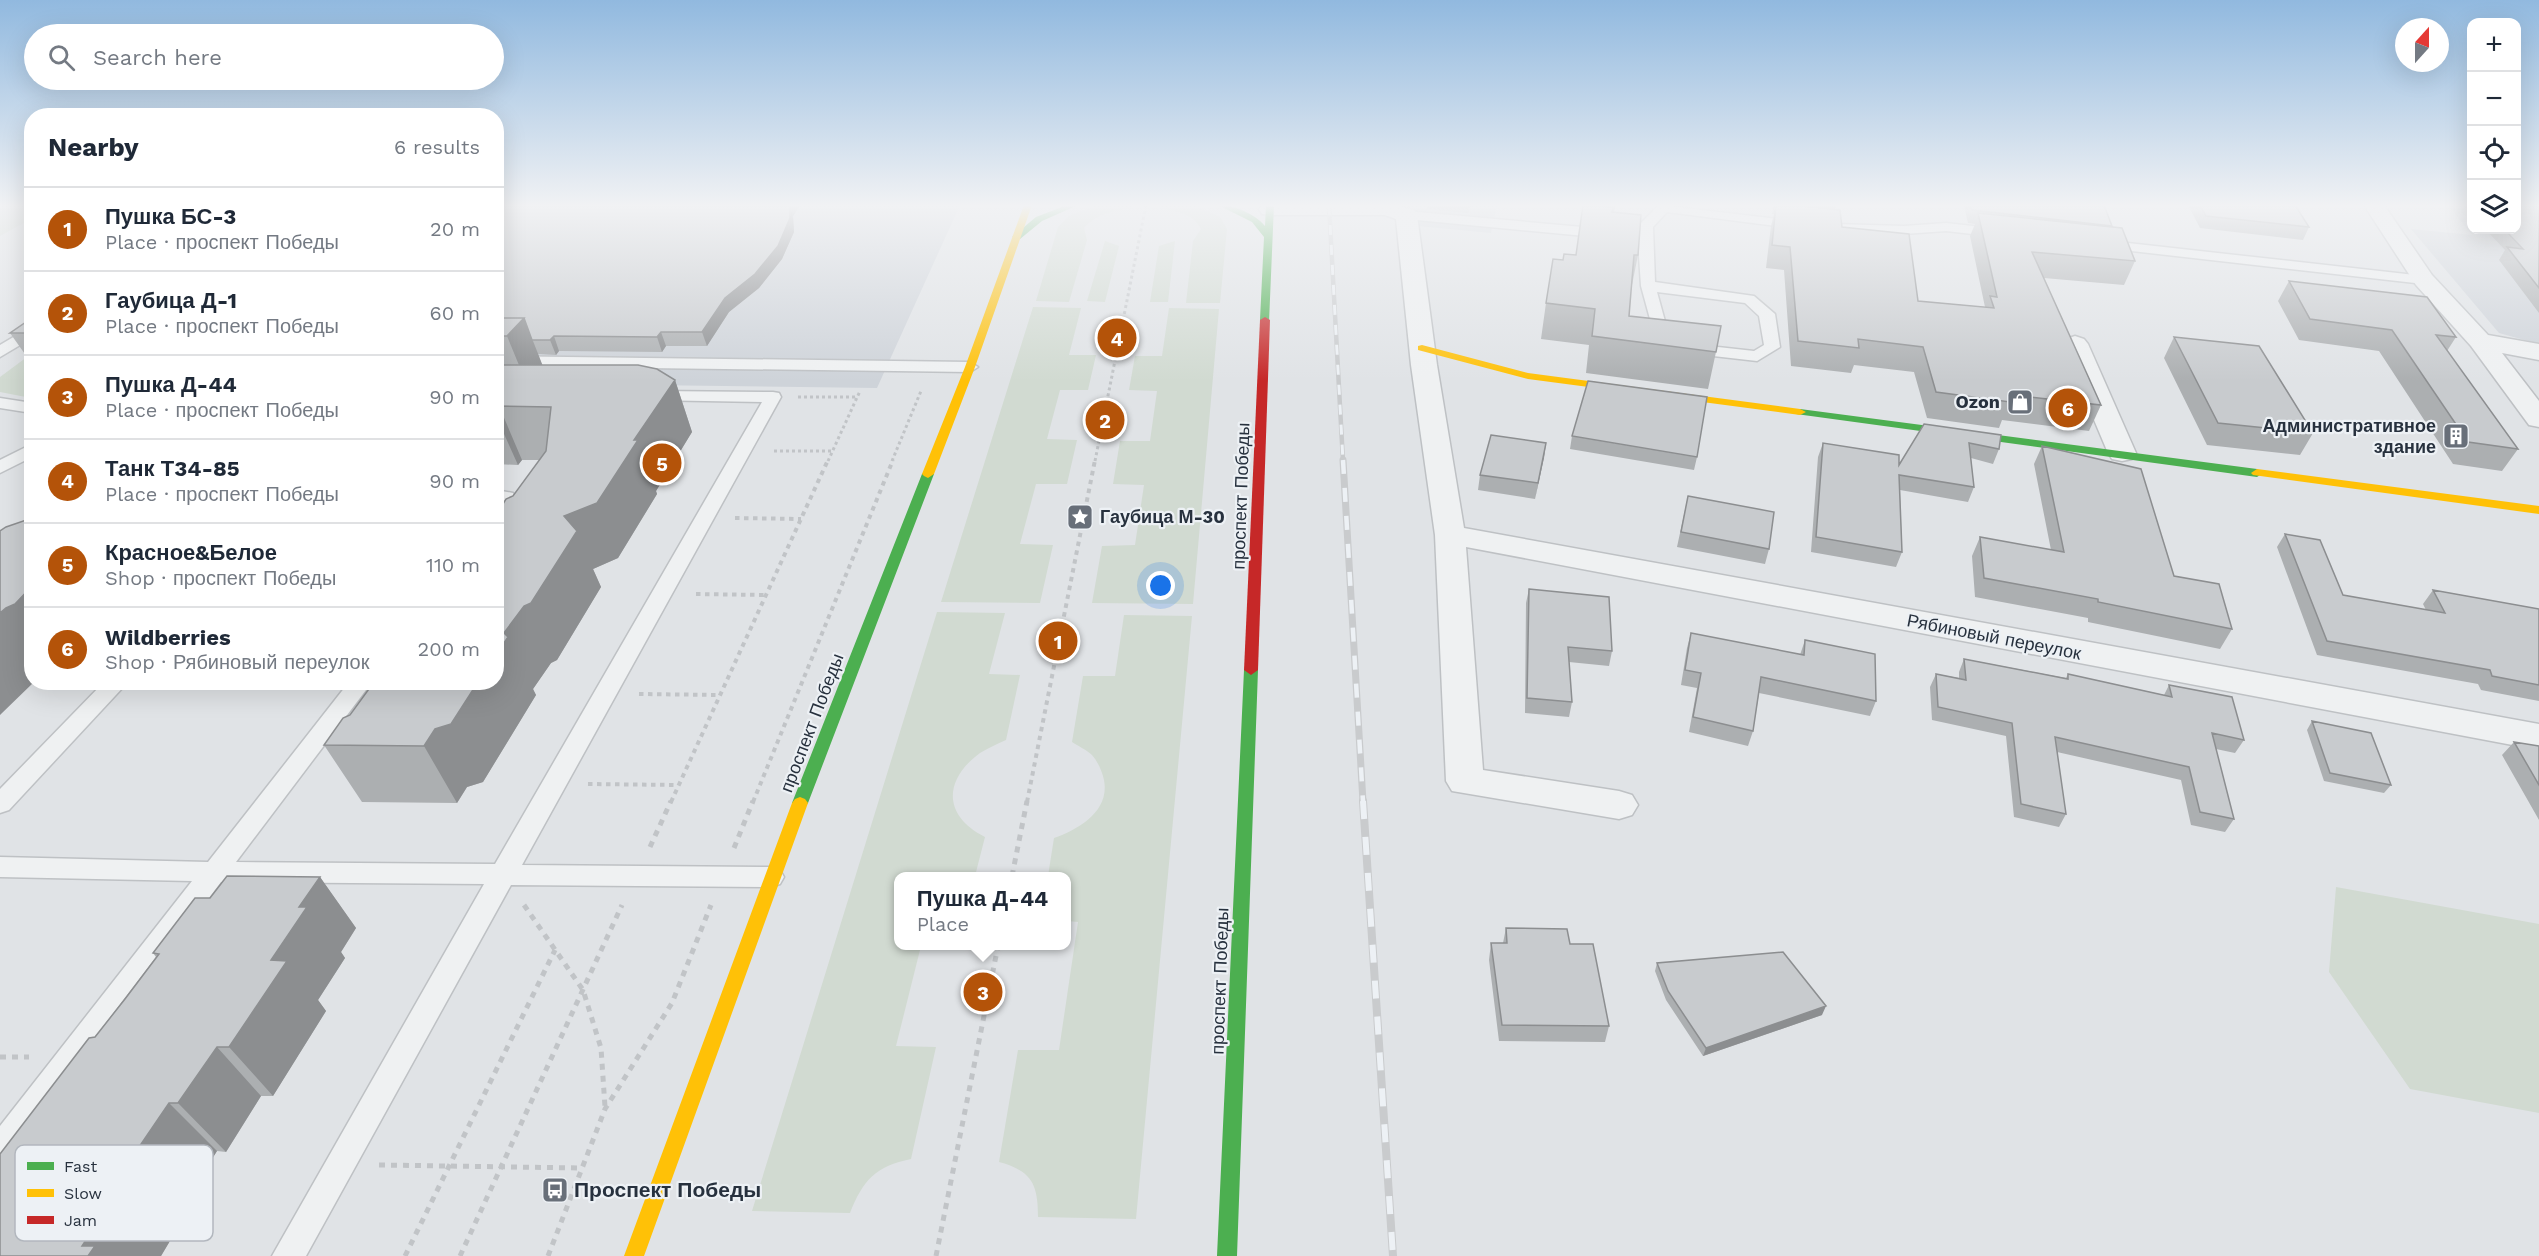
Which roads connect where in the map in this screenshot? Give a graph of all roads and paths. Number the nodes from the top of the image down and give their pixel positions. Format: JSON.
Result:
{"nodes":[{"id":1,"x":1007,"y":264,"type":"edge"},
{"id":2,"x":1134,"y":264,"type":"edge"},
{"id":3,"x":1268,"y":264,"type":"edge"},
{"id":4,"x":1405,"y":264,"type":"edge"},
{"id":5,"x":1647,"y":264,"type":"edge"},
{"id":6,"x":2274,"y":264,"type":"edge"},
{"id":7,"x":2413,"y":264,"type":"edge"},
{"id":8,"x":2424,"y":280,"type":"junction"},
{"id":9,"x":1648,"y":286,"type":"junction"},
{"id":10,"x":24,"y":336,"type":"edge"},
{"id":11,"x":2480,"y":341,"type":"junction"},
{"id":12,"x":2075,"y":344,"type":"edge"},
{"id":13,"x":1422,"y":348,"type":"junction"},
{"id":14,"x":0,"y":352,"type":"edge"},
{"id":15,"x":2539,"y":352,"type":"edge"},
{"id":16,"x":504,"y":361,"type":"edge"},
{"id":17,"x":872,"y":365,"type":"junction"},
{"id":18,"x":931,"y":367,"type":"junction"},
{"id":19,"x":970,"y":367,"type":"junction"},
{"id":20,"x":640,"y":395,"type":"edge"},
{"id":21,"x":773,"y":397,"type":"junction"},
{"id":22,"x":857,"y":397,"type":"junction"},
{"id":23,"x":0,"y":404,"type":"edge"},
{"id":24,"x":24,"y":407,"type":"edge"},
{"id":25,"x":2539,"y":418,"type":"edge"},
{"id":26,"x":743,"y":450,"type":"junction"},
{"id":27,"x":832,"y":451,"type":"junction"},
{"id":28,"x":2122,"y":453,"type":"junction"},
{"id":29,"x":24,"y":454,"type":"edge"},
{"id":30,"x":0,"y":468,"type":"edge"},
{"id":31,"x":2539,"y":510,"type":"edge"},
{"id":32,"x":705,"y":518,"type":"junction"},
{"id":33,"x":801,"y":519,"type":"junction"},
{"id":34,"x":1450,"y":535,"type":"junction"},
{"id":35,"x":662,"y":593,"type":"junction"},
{"id":36,"x":766,"y":595,"type":"junction"},
{"id":37,"x":109,"y":690,"type":"edge"},
{"id":38,"x":355,"y":690,"type":"edge"},
{"id":39,"x":606,"y":693,"type":"junction"},
{"id":40,"x":720,"y":695,"type":"junction"},
{"id":41,"x":2539,"y":737,"type":"edge"},
{"id":42,"x":555,"y":784,"type":"junction"},
{"id":43,"x":678,"y":785,"type":"junction"},
{"id":44,"x":0,"y":804,"type":"edge"},
{"id":45,"x":1619,"y":805,"type":"dead end"},
{"id":46,"x":0,"y":867,"type":"edge"},
{"id":47,"x":214,"y":872,"type":"junction"},
{"id":48,"x":1013,"y":872,"type":"edge"},
{"id":49,"x":503,"y":875,"type":"junction"},
{"id":50,"x":636,"y":876,"type":"junction"},
{"id":51,"x":722,"y":877,"type":"junction"},
{"id":52,"x":771,"y":877,"type":"junction"},
{"id":53,"x":555,"y":950,"type":"junction"},
{"id":54,"x":997,"y":950,"type":"edge"},
{"id":55,"x":583,"y":990,"type":"junction"},
{"id":56,"x":605,"y":1109,"type":"junction"},
{"id":57,"x":0,"y":1150,"type":"edge"},
{"id":58,"x":340,"y":1165,"type":"junction"},
{"id":59,"x":450,"y":1166,"type":"junction"},
{"id":60,"x":502,"y":1166,"type":"junction"},
{"id":61,"x":581,"y":1168,"type":"junction"},
{"id":62,"x":288,"y":1256,"type":"edge"},
{"id":63,"x":405,"y":1256,"type":"edge"},
{"id":64,"x":460,"y":1256,"type":"edge"},
{"id":65,"x":548,"y":1256,"type":"edge"},
{"id":66,"x":634,"y":1256,"type":"edge"},
{"id":67,"x":936,"y":1256,"type":"edge"},
{"id":68,"x":1227,"y":1256,"type":"edge"}],
"edges":[{"from":1,"to":19,"type":"main road","name":"проспект Победы"},
{"from":2,"to":48,"type":"path"},
{"from":3,"to":68,"type":"main road","name":"проспект Победы"},
{"from":4,"to":13,"type":"street"},
{"from":5,"to":9,"type":"lane"},
{"from":6,"to":8,"type":"lane"},
{"from":7,"to":8,"type":"street"},
{"from":8,"to":11,"type":"street"},
{"from":9,"to":9,"type":"lane"},
{"from":10,"to":14,"type":"lane"},
{"from":11,"to":15,"type":"street"},
{"from":11,"to":25,"type":"street"},
{"from":12,"to":28,"type":"street"},
{"from":13,"to":28,"type":"main road"},
{"from":13,"to":34,"type":"street"},
{"from":16,"to":17,"type":"lane"},
{"from":17,"to":18,"type":"lane"},
{"from":17,"to":22,"type":"path"},
{"from":18,"to":19,"type":"lane"},
{"from":18,"to":51,"type":"path"},
{"from":19,"to":52,"type":"main road","name":"проспект Победы"},
{"from":20,"to":21,"type":"lane"},
{"from":21,"to":22,"type":"path"},
{"from":21,"to":26,"type":"lane"},
{"from":22,"to":27,"type":"path"},
{"from":23,"to":24,"type":"lane"},
{"from":26,"to":27,"type":"path"},
{"from":26,"to":32,"type":"lane"},
{"from":27,"to":33,"type":"path"},
{"from":28,"to":31,"type":"main road"},
{"from":29,"to":30,"type":"lane"},
{"from":32,"to":33,"type":"path"},
{"from":32,"to":35,"type":"lane"},
{"from":33,"to":36,"type":"path"},
{"from":34,"to":41,"type":"street","name":"Рябиновый переулок"},
{"from":34,"to":45,"type":"street"},
{"from":35,"to":36,"type":"path"},
{"from":35,"to":39,"type":"lane"},
{"from":36,"to":40,"type":"path"},
{"from":37,"to":44,"type":"lane"},
{"from":38,"to":47,"type":"lane"},
{"from":39,"to":40,"type":"path"},
{"from":39,"to":42,"type":"lane"},
{"from":40,"to":43,"type":"path"},
{"from":42,"to":43,"type":"path"},
{"from":42,"to":49,"type":"lane"},
{"from":43,"to":50,"type":"path"},
{"from":46,"to":47,"type":"lane"},
{"from":47,"to":49,"type":"lane"},
{"from":47,"to":57,"type":"lane"},
{"from":49,"to":50,"type":"lane"},
{"from":49,"to":53,"type":"path"},
{"from":49,"to":58,"type":"lane"},
{"from":50,"to":51,"type":"lane"},
{"from":50,"to":55,"type":"path"},
{"from":51,"to":52,"type":"lane"},
{"from":51,"to":56,"type":"path"},
{"from":52,"to":66,"type":"main road","name":"проспект Победы"},
{"from":53,"to":55,"type":"path"},
{"from":53,"to":59,"type":"path"},
{"from":54,"to":67,"type":"path"},
{"from":55,"to":56,"type":"path"},
{"from":55,"to":60,"type":"path"},
{"from":56,"to":61,"type":"path"},
{"from":58,"to":59,"type":"path"},
{"from":58,"to":62,"type":"lane"},
{"from":59,"to":60,"type":"path"},
{"from":59,"to":63,"type":"path"},
{"from":60,"to":61,"type":"path"},
{"from":60,"to":64,"type":"path"},
{"from":61,"to":65,"type":"path"}]}
